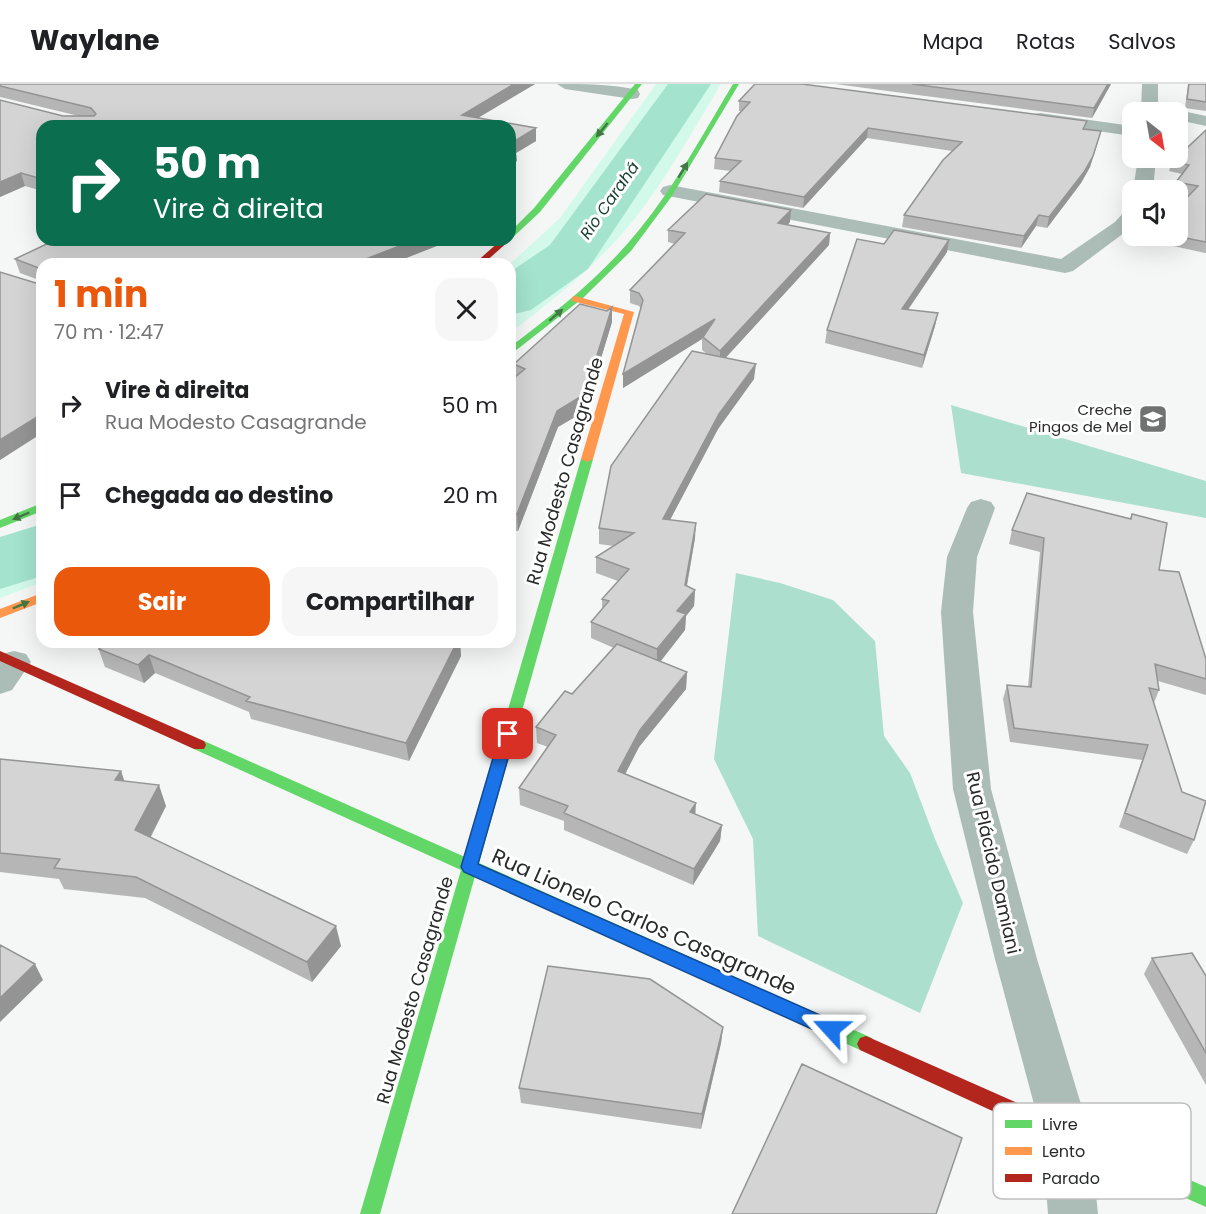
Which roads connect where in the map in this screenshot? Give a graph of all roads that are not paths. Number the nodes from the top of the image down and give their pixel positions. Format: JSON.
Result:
{"nodes":[{"id":1,"x":566,"y":84,"type":"edge"},
{"id":2,"x":736,"y":84,"type":"edge"},
{"id":3,"x":1150,"y":84,"type":"edge"},
{"id":4,"x":635,"y":89,"type":"edge"},
{"id":5,"x":1154,"y":102,"type":"edge"},
{"id":6,"x":1029,"y":116,"type":"edge"},
{"id":7,"x":1188,"y":117,"type":"edge"},
{"id":8,"x":1206,"y":121,"type":"edge"},
{"id":9,"x":1122,"y":129,"type":"edge"},
{"id":10,"x":670,"y":191,"type":"junction"},
{"id":11,"x":1122,"y":226,"type":"edge"},
{"id":12,"x":516,"y":228,"type":"edge"},
{"id":13,"x":498,"y":246,"type":"edge"},
{"id":14,"x":485,"y":258,"type":"edge"},
{"id":15,"x":575,"y":299,"type":"junction"},
{"id":16,"x":516,"y":347,"type":"edge"},
{"id":17,"x":981,"y":508,"type":"dead end"},
{"id":18,"x":36,"y":509,"type":"edge"},
{"id":19,"x":0,"y":524,"type":"edge"},
{"id":20,"x":36,"y":599,"type":"edge"},
{"id":21,"x":0,"y":614,"type":"edge"},
{"id":22,"x":4,"y":667,"type":"edge"},
{"id":23,"x":469,"y":867,"type":"junction"},
{"id":24,"x":997,"y":1103,"type":"edge"},
{"id":25,"x":1057,"y":1103,"type":"edge"},
{"id":26,"x":1191,"y":1190,"type":"edge"},
{"id":27,"x":1206,"y":1197,"type":"edge"},
{"id":28,"x":1072,"y":1199,"type":"edge"},
{"id":29,"x":370,"y":1214,"type":"edge"},
{"id":30,"x":1073,"y":1214,"type":"edge"}],
"edges":[{"from":1,"to":4,"type":"street"},
{"from":10,"to":2,"type":"street","one_way":true},
{"from":3,"to":5,"type":"street"},
{"from":4,"to":12,"type":"street","one_way":true},
{"from":6,"to":9,"type":"street"},
{"from":7,"to":8,"type":"street"},
{"from":10,"to":11,"type":"street"},
{"from":10,"to":15,"type":"street"},
{"from":13,"to":14,"type":"street"},
{"from":16,"to":15,"type":"street","one_way":true},
{"from":15,"to":23,"type":"street","name":"Rua Modesto Casagrande"},
{"from":17,"to":25,"type":"street","name":"Rua Plácido Damiani"},
{"from":18,"to":19,"type":"street","one_way":true},
{"from":21,"to":20,"type":"street","one_way":true},
{"from":22,"to":23,"type":"street","name":"Rua Lionelo Carlos Casagrande"},
{"from":23,"to":24,"type":"street","name":"Rua Lionelo Carlos Casagrande"},
{"from":23,"to":29,"type":"street","name":"Rua Modesto Casagrande"},
{"from":26,"to":27,"type":"street","name":"Rua Lionelo Carlos Casagrande"},
{"from":28,"to":30,"type":"street","name":"Rua Plácido Damiani"}]}
